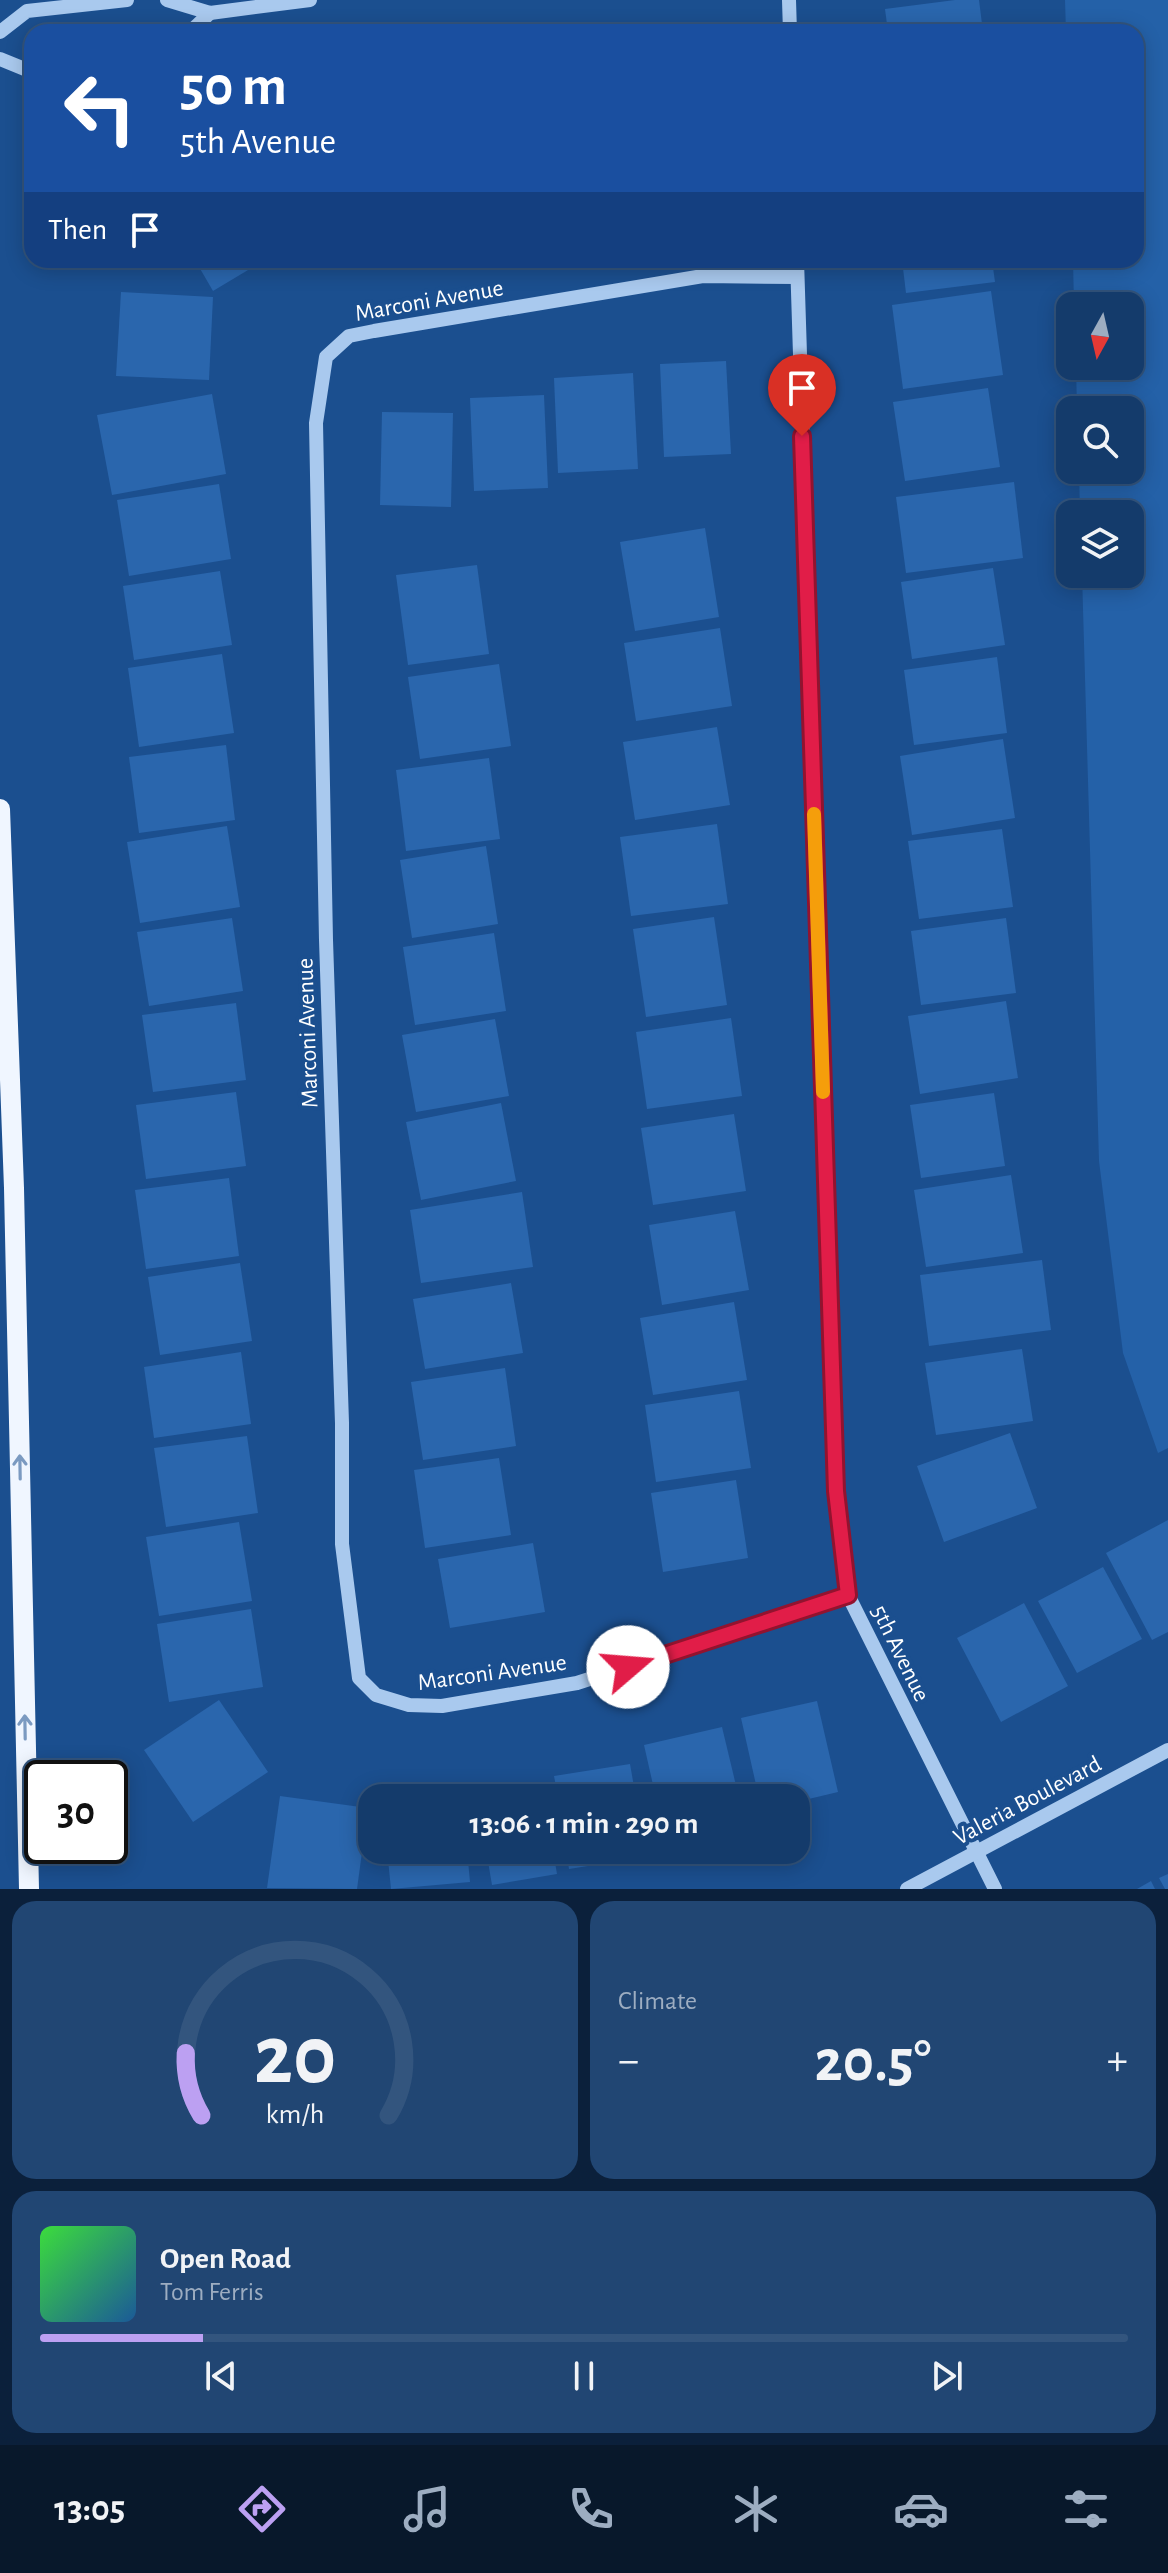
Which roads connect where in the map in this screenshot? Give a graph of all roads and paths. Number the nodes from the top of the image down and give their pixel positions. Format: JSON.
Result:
{"nodes":[{"id":1,"x":127,"y":0,"type":"edge"},
{"id":2,"x":167,"y":0,"type":"edge"},
{"id":3,"x":310,"y":0,"type":"edge"},
{"id":4,"x":789,"y":0,"type":"edge"},
{"id":5,"x":210,"y":13,"type":"junction"},
{"id":6,"x":198,"y":24,"type":"edge"},
{"id":7,"x":790,"y":24,"type":"edge"},
{"id":8,"x":0,"y":32,"type":"edge"},
{"id":9,"x":0,"y":59,"type":"edge"},
{"id":10,"x":24,"y":69,"type":"edge"},
{"id":11,"x":797,"y":268,"type":"edge"},
{"id":12,"x":797,"y":277,"type":"junction"},
{"id":13,"x":0,"y":809,"type":"edge"},
{"id":14,"x":848,"y":1595,"type":"junction"},
{"id":15,"x":1168,"y":1750,"type":"edge"},
{"id":16,"x":977,"y":1852,"type":"junction"},
{"id":17,"x":29,"y":1889,"type":"edge"},
{"id":18,"x":907,"y":1889,"type":"edge"},
{"id":19,"x":995,"y":1889,"type":"edge"}],
"edges":[{"from":1,"to":8,"type":"street"},
{"from":2,"to":5,"type":"street"},
{"from":3,"to":5,"type":"street"},
{"from":4,"to":7,"type":"street"},
{"from":5,"to":6,"type":"street"},
{"from":9,"to":10,"type":"street"},
{"from":11,"to":12,"type":"street","name":"5th Avenue"},
{"from":12,"to":14,"type":"street","name":"5th Avenue"},
{"from":12,"to":14,"type":"street","name":"Marconi Avenue"},
{"from":17,"to":13,"type":"main road","one_way":true},
{"from":14,"to":16,"type":"street","name":"5th Avenue"},
{"from":15,"to":16,"type":"street","name":"Valeria Boulevard"},
{"from":16,"to":18,"type":"street","name":"Valeria Boulevard"},
{"from":16,"to":19,"type":"street","name":"5th Avenue"}]}
